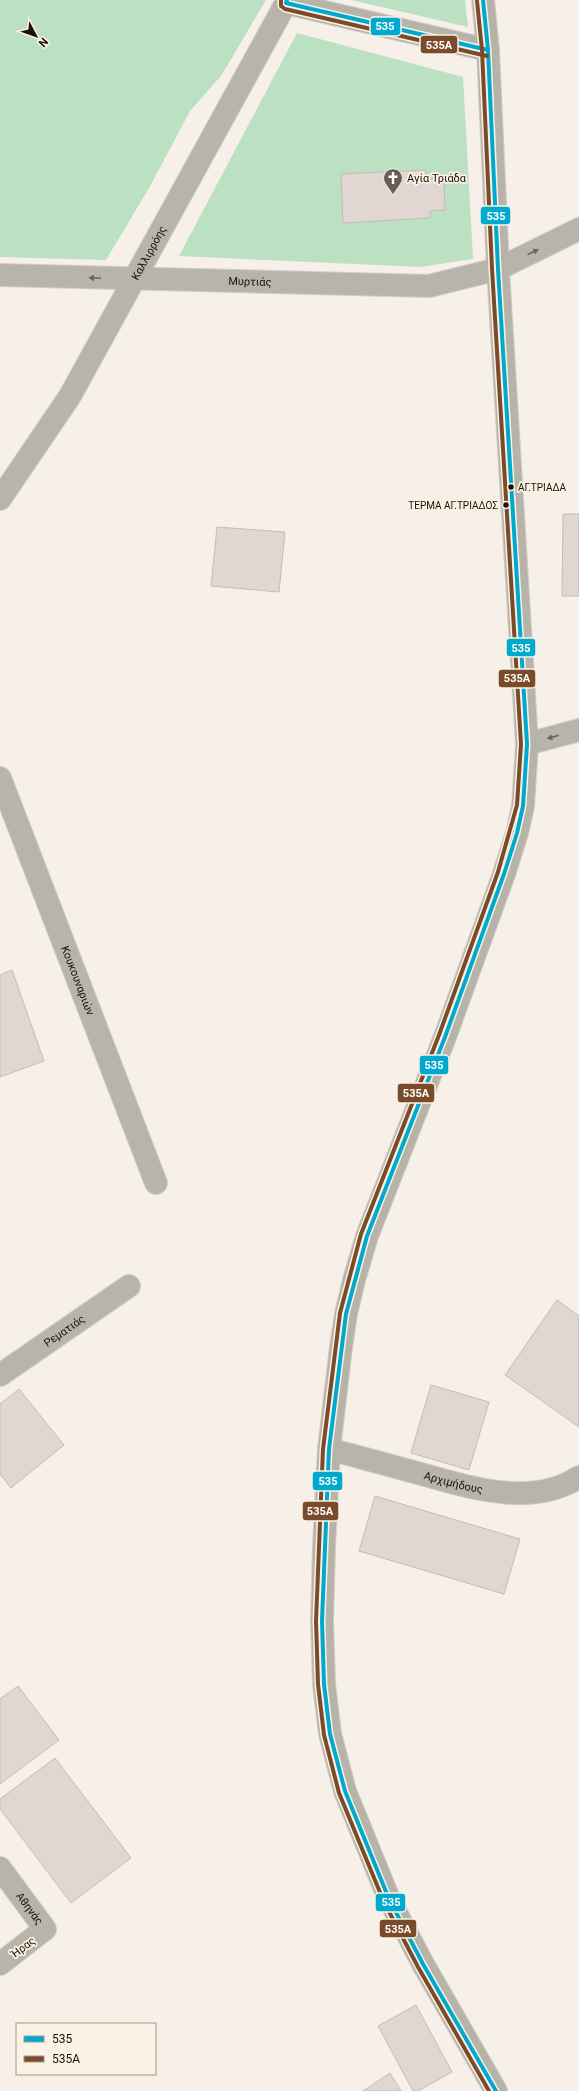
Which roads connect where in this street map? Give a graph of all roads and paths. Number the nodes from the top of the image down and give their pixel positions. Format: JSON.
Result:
{"nodes":[{"id":1,"x":483,"y":0,"type":"edge"},
{"id":2,"x":286,"y":1,"type":"edge"},
{"id":3,"x":488,"y":50,"type":"junction"},
{"id":4,"x":579,"y":229,"type":"edge"},
{"id":5,"x":498,"y":269,"type":"junction"},
{"id":6,"x":0,"y":275,"type":"edge"},
{"id":7,"x":134,"y":280,"type":"junction"},
{"id":8,"x":0,"y":499,"type":"edge"},
{"id":9,"x":579,"y":730,"type":"edge"},
{"id":10,"x":527,"y":744,"type":"junction"},
{"id":11,"x":0,"y":778,"type":"edge"},
{"id":12,"x":156,"y":1183,"type":"dead end"},
{"id":13,"x":129,"y":1286,"type":"dead end"},
{"id":14,"x":0,"y":1375,"type":"edge"},
{"id":15,"x":329,"y":1449,"type":"junction"},
{"id":16,"x":579,"y":1477,"type":"edge"},
{"id":17,"x":0,"y":1868,"type":"edge"},
{"id":18,"x":45,"y":1929,"type":"joint"},
{"id":19,"x":0,"y":1964,"type":"edge"},
{"id":20,"x":496,"y":2091,"type":"edge"}],
"edges":[{"from":1,"to":3,"type":"street"},
{"from":2,"to":3,"type":"street"},
{"from":2,"to":7,"type":"street","name":"Καλλιρρόης"},
{"from":3,"to":5,"type":"street"},
{"from":5,"to":4,"type":"street","name":"Μυρτιάς","one_way":true},
{"from":5,"to":7,"type":"street","name":"Μυρτιάς"},
{"from":5,"to":10,"type":"street"},
{"from":7,"to":6,"type":"street","name":"Μυρτιάς","one_way":true},
{"from":7,"to":8,"type":"street","name":"Καλλιρρόης"},
{"from":9,"to":10,"type":"street","one_way":true},
{"from":10,"to":15,"type":"street"},
{"from":11,"to":12,"type":"street","name":"Κουκουναριών"},
{"from":13,"to":14,"type":"street","name":"Ρεματιάς"},
{"from":15,"to":16,"type":"street","name":"Αρχιμήδους"},
{"from":15,"to":20,"type":"street"},
{"from":17,"to":18,"type":"street","name":"Αθηνάς"},
{"from":18,"to":19,"type":"street","name":"Ήρας"}]}
